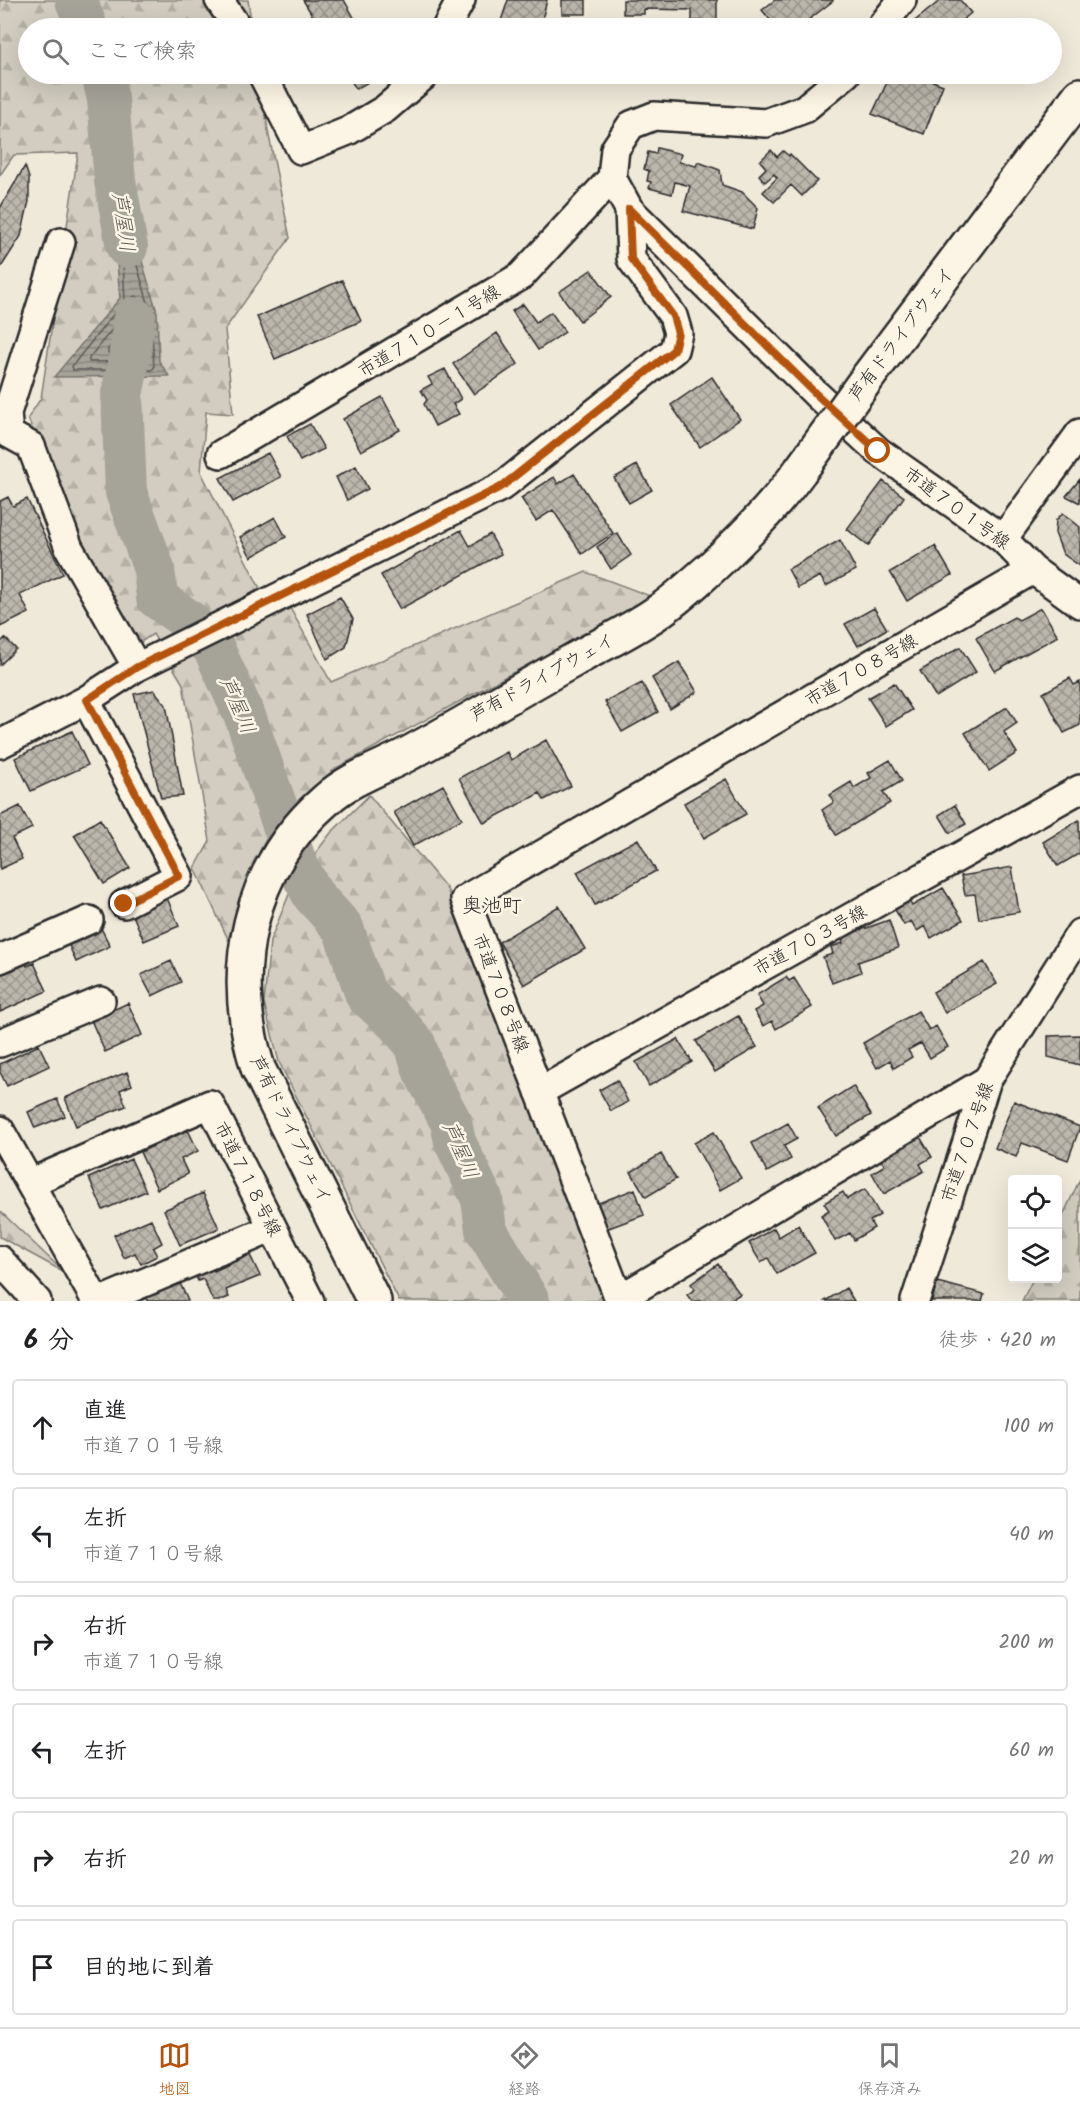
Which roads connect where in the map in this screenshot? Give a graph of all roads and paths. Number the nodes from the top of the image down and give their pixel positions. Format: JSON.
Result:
{"nodes":[{"id":1,"x":219,"y":0,"type":"edge"},
{"id":2,"x":461,"y":0,"type":"edge"},
{"id":3,"x":902,"y":0,"type":"edge"},
{"id":4,"x":231,"y":18,"type":"edge"},
{"id":5,"x":451,"y":18,"type":"edge"},
{"id":6,"x":888,"y":18,"type":"edge"},
{"id":7,"x":267,"y":84,"type":"edge"},
{"id":8,"x":414,"y":84,"type":"edge"},
{"id":9,"x":834,"y":84,"type":"edge"},
{"id":10,"x":1080,"y":95,"type":"edge"},
{"id":11,"x":612,"y":178,"type":"junction"},
{"id":12,"x":629,"y":209,"type":"junction"},
{"id":13,"x":61,"y":242,"type":"dead end"},
{"id":14,"x":1080,"y":433,"type":"edge"},
{"id":15,"x":221,"y":454,"type":"dead end"},
{"id":16,"x":1003,"y":539,"type":"junction"},
{"id":17,"x":1033,"y":570,"type":"junction"},
{"id":18,"x":1080,"y":604,"type":"edge"},
{"id":19,"x":145,"y":663,"type":"junction"},
{"id":20,"x":87,"y":700,"type":"junction"},
{"id":21,"x":2,"y":741,"type":"edge"},
{"id":22,"x":1080,"y":789,"type":"edge"},
{"id":23,"x":124,"y":904,"type":"dead end"},
{"id":24,"x":89,"y":920,"type":"dead end"},
{"id":25,"x":1080,"y":933,"type":"edge"},
{"id":26,"x":0,"y":959,"type":"edge"},
{"id":27,"x":101,"y":1001,"type":"dead end"},
{"id":28,"x":0,"y":1043,"type":"edge"},
{"id":29,"x":987,"y":1080,"type":"junction"},
{"id":30,"x":539,"y":1092,"type":"junction"},
{"id":31,"x":0,"y":1130,"type":"edge"},
{"id":32,"x":30,"y":1183,"type":"junction"},
{"id":33,"x":273,"y":1228,"type":"junction"},
{"id":34,"x":0,"y":1260,"type":"edge"},
{"id":35,"x":619,"y":1300,"type":"edge"},
{"id":36,"x":38,"y":1301,"type":"edge"},
{"id":37,"x":96,"y":1301,"type":"edge"},
{"id":38,"x":101,"y":1301,"type":"edge"},
{"id":39,"x":310,"y":1301,"type":"edge"},
{"id":40,"x":374,"y":1301,"type":"edge"},
{"id":41,"x":915,"y":1301,"type":"edge"}],
"edges":[{"from":1,"to":4,"type":"street"},
{"from":2,"to":5,"type":"street"},
{"from":3,"to":6,"type":"street"},
{"from":7,"to":8,"type":"street"},
{"from":9,"to":11,"type":"street"},
{"from":10,"to":40,"type":"street","name":"芦有ドライブウェイ","bridge":true},
{"from":11,"to":12,"type":"street"},
{"from":11,"to":15,"type":"street","name":"市道７１０－１号線"},
{"from":12,"to":16,"type":"street","name":"市道７０１号線"},
{"from":12,"to":19,"type":"street"},
{"from":13,"to":19,"type":"street"},
{"from":14,"to":16,"type":"street"},
{"from":16,"to":17,"type":"street","name":"市道７０１号線"},
{"from":17,"to":18,"type":"street","name":"市道７０１号線"},
{"from":17,"to":30,"type":"street","name":"市道７０８号線"},
{"from":19,"to":20,"type":"street"},
{"from":20,"to":21,"type":"street"},
{"from":20,"to":23,"type":"street"},
{"from":22,"to":30,"type":"street","name":"市道７０３号線"},
{"from":24,"to":26,"type":"street"},
{"from":25,"to":29,"type":"street","name":"市道７０７号線"},
{"from":27,"to":28,"type":"street"},
{"from":29,"to":35,"type":"street","name":"市道７０８号線"},
{"from":29,"to":41,"type":"street","name":"市道７０７号線"},
{"from":30,"to":35,"type":"street","name":"市道７０８号線"},
{"from":31,"to":32,"type":"street"},
{"from":32,"to":33,"type":"street","name":"市道７１８号線"},
{"from":32,"to":37,"type":"street"},
{"from":33,"to":38,"type":"street"},
{"from":33,"to":39,"type":"street","name":"市道７１８号線"},
{"from":34,"to":36,"type":"street"}]}
